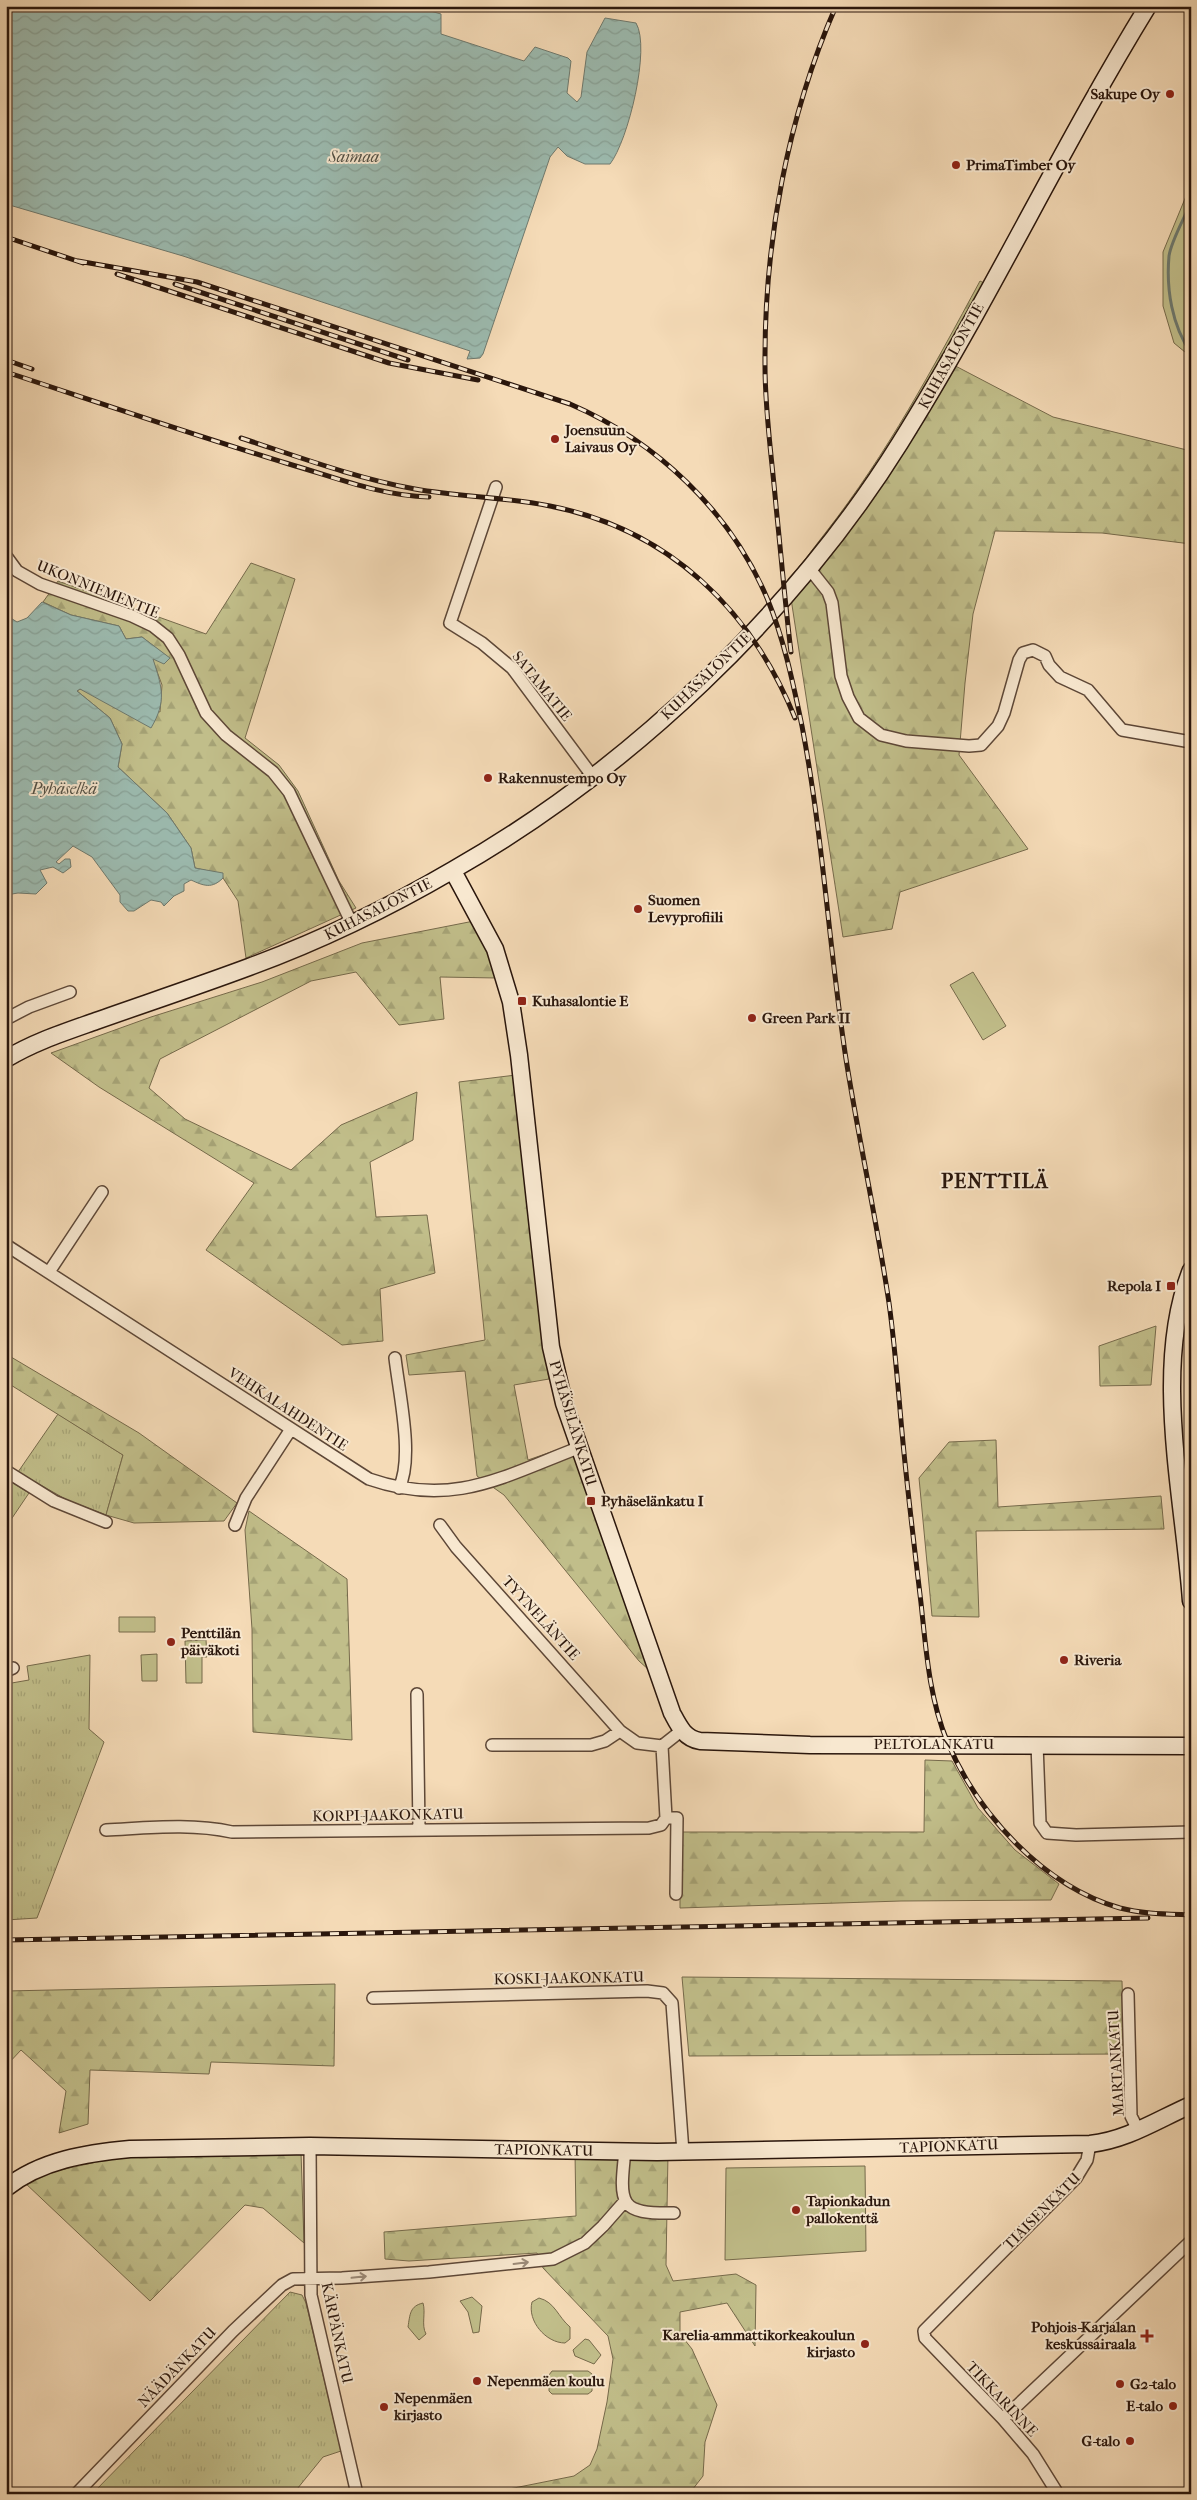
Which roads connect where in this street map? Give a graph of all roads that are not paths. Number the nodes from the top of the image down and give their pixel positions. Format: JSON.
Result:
{"nodes":[{"id":1,"x":1148,"y":6,"type":"edge"},
{"id":2,"x":496,"y":487,"type":"dead end"},
{"id":3,"x":6,"y":556,"type":"edge"},
{"id":4,"x":809,"y":568,"type":"junction"},
{"id":5,"x":1191,"y":742,"type":"edge"},
{"id":6,"x":593,"y":777,"type":"junction"},
{"id":7,"x":453,"y":871,"type":"junction"},
{"id":8,"x":352,"y":924,"type":"junction"},
{"id":9,"x":70,"y":992,"type":"dead end"},
{"id":10,"x":6,"y":1019,"type":"edge"},
{"id":11,"x":6,"y":1059,"type":"edge"},
{"id":12,"x":102,"y":1192,"type":"dead end"},
{"id":13,"x":6,"y":1245,"type":"edge"},
{"id":14,"x":1191,"y":1270,"type":"edge"},
{"id":15,"x":49,"y":1272,"type":"junction"},
{"id":16,"x":395,"y":1358,"type":"dead end"},
{"id":17,"x":291,"y":1428,"type":"junction"},
{"id":18,"x":578,"y":1448,"type":"junction"},
{"id":19,"x":6,"y":1472,"type":"edge"},
{"id":20,"x":399,"y":1488,"type":"junction"},
{"id":21,"x":106,"y":1522,"type":"dead end"},
{"id":22,"x":235,"y":1525,"type":"dead end"},
{"id":23,"x":440,"y":1525,"type":"dead end"},
{"id":24,"x":1191,"y":1601,"type":"edge"},
{"id":25,"x":417,"y":1694,"type":"dead end"},
{"id":26,"x":620,"y":1731,"type":"junction"},
{"id":27,"x":681,"y":1731,"type":"junction"},
{"id":28,"x":1037,"y":1744,"type":"junction"},
{"id":29,"x":492,"y":1745,"type":"dead end"},
{"id":30,"x":662,"y":1746,"type":"junction"},
{"id":31,"x":1191,"y":1746,"type":"edge"},
{"id":32,"x":666,"y":1818,"type":"junction"},
{"id":33,"x":106,"y":1830,"type":"dead end"},
{"id":34,"x":419,"y":1830,"type":"junction"},
{"id":35,"x":1191,"y":1832,"type":"edge"},
{"id":36,"x":676,"y":1894,"type":"dead end"},
{"id":37,"x":1128,"y":1994,"type":"dead end"},
{"id":38,"x":373,"y":1998,"type":"dead end"},
{"id":39,"x":1191,"y":2105,"type":"edge"},
{"id":40,"x":1138,"y":2130,"type":"junction"},
{"id":41,"x":1090,"y":2144,"type":"junction"},
{"id":42,"x":310,"y":2146,"type":"junction"},
{"id":43,"x":625,"y":2151,"type":"junction"},
{"id":44,"x":683,"y":2152,"type":"junction"},
{"id":45,"x":6,"y":2188,"type":"edge"},
{"id":46,"x":625,"y":2201,"type":"junction"},
{"id":47,"x":674,"y":2213,"type":"dead end"},
{"id":48,"x":1191,"y":2241,"type":"edge"},
{"id":49,"x":310,"y":2278,"type":"junction"},
{"id":50,"x":925,"y":2327,"type":"joint"},
{"id":51,"x":1003,"y":2420,"type":"junction"},
{"id":52,"x":76,"y":2494,"type":"edge"},
{"id":53,"x":357,"y":2494,"type":"edge"},
{"id":54,"x":1058,"y":2494,"type":"edge"}],
"edges":[{"from":1,"to":4,"type":"street","name":"KUHASALONTIE"},
{"from":2,"to":6,"type":"street","name":"SATAMATIE"},
{"from":3,"to":8,"type":"street","name":"UKONNIEMENTIE"},
{"from":4,"to":5,"type":"street"},
{"from":4,"to":6,"type":"street","name":"KUHASALONTIE"},
{"from":6,"to":7,"type":"street","name":"KUHASALONTIE"},
{"from":7,"to":8,"type":"street","name":"KUHASALONTIE"},
{"from":7,"to":18,"type":"street","name":"PYHÄSELÄNKATU"},
{"from":8,"to":11,"type":"street","name":"KUHASALONTIE"},
{"from":9,"to":10,"type":"street"},
{"from":12,"to":15,"type":"street"},
{"from":13,"to":15,"type":"street","name":"VEHKALAHDENTIE"},
{"from":14,"to":24,"type":"street"},
{"from":15,"to":17,"type":"street","name":"VEHKALAHDENTIE"},
{"from":16,"to":20,"type":"street"},
{"from":17,"to":20,"type":"street","name":"VEHKALAHDENTIE"},
{"from":17,"to":22,"type":"street"},
{"from":18,"to":20,"type":"street","name":"VEHKALAHDENTIE"},
{"from":18,"to":27,"type":"street","name":"PYHÄSELÄNKATU"},
{"from":19,"to":21,"type":"street"},
{"from":23,"to":26,"type":"street","name":"TYYNELÄNTIE"},
{"from":25,"to":34,"type":"street"},
{"from":26,"to":29,"type":"street"},
{"from":26,"to":30,"type":"street"},
{"from":27,"to":28,"type":"street","name":"PELTOLANKATU"},
{"from":27,"to":30,"type":"street"},
{"from":28,"to":31,"type":"street","name":"PELTOLANKATU"},
{"from":28,"to":35,"type":"street"},
{"from":30,"to":32,"type":"street"},
{"from":32,"to":34,"type":"street","name":"KORPI-JAAKONKATU"},
{"from":32,"to":36,"type":"street"},
{"from":33,"to":34,"type":"street","name":"KORPI-JAAKONKATU"},
{"from":37,"to":40,"type":"street","name":"MARTANKATU"},
{"from":38,"to":44,"type":"street","name":"KOSKI-JAAKONKATU"},
{"from":39,"to":40,"type":"street"},
{"from":40,"to":41,"type":"street"},
{"from":41,"to":44,"type":"street","name":"TAPIONKATU"},
{"from":41,"to":50,"type":"street","name":"TIAISENKATU"},
{"from":42,"to":43,"type":"street","name":"TAPIONKATU"},
{"from":42,"to":45,"type":"street","name":"TAPIONKATU"},
{"from":42,"to":49,"type":"street","name":"KÄRPÄNKATU"},
{"from":43,"to":44,"type":"street","name":"TAPIONKATU"},
{"from":43,"to":46,"type":"street"},
{"from":46,"to":47,"type":"street"},
{"from":49,"to":46,"type":"street","name":"NÄÄDÄNKATU","one_way":true},
{"from":48,"to":51,"type":"street"},
{"from":49,"to":52,"type":"street","name":"NÄÄDÄNKATU"},
{"from":49,"to":53,"type":"street","name":"KÄRPÄNKATU"},
{"from":50,"to":51,"type":"street","name":"TIKKARINNE"},
{"from":51,"to":54,"type":"street","name":"TIKKARINNE"}]}
